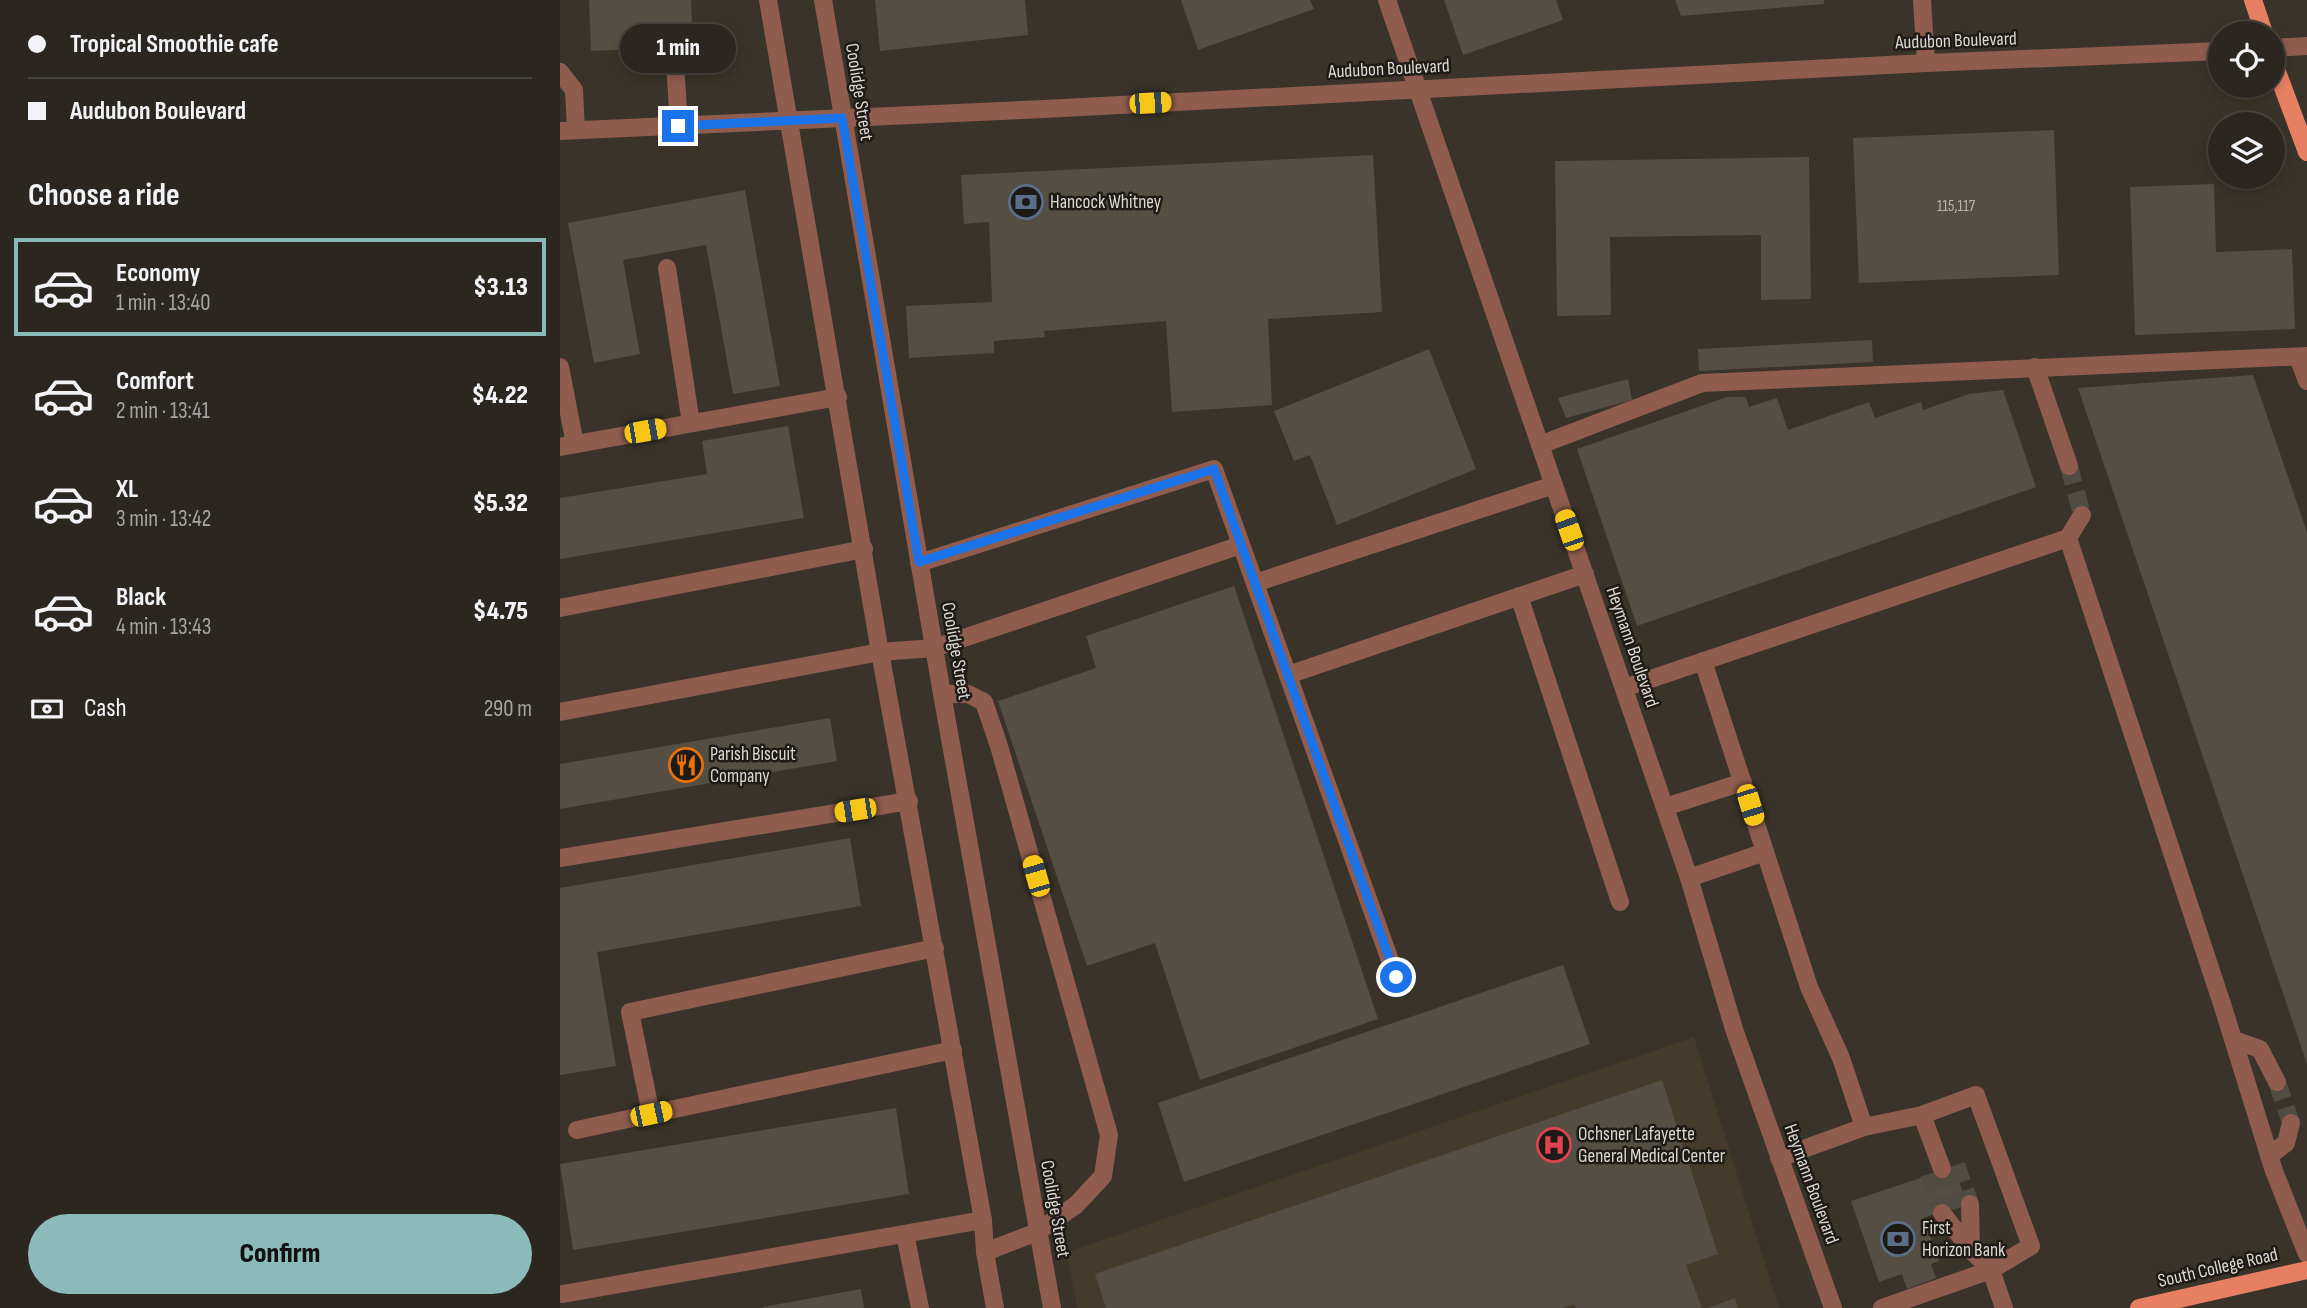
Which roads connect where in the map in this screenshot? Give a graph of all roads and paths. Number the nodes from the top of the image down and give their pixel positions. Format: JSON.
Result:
{"nodes":[{"id":1,"x":768,"y":0,"type":"edge"},
{"id":2,"x":823,"y":0,"type":"edge"},
{"id":3,"x":1387,"y":0,"type":"edge"},
{"id":4,"x":1922,"y":0,"type":"edge"},
{"id":5,"x":2253,"y":0,"type":"edge"},
{"id":6,"x":2260,"y":21,"type":"edge"},
{"id":7,"x":2307,"y":46,"type":"edge"},
{"id":8,"x":2285,"y":47,"type":"edge"},
{"id":9,"x":2208,"y":52,"type":"edge"},
{"id":10,"x":675,"y":63,"type":"dead end"},
{"id":11,"x":1926,"y":63,"type":"junction"},
{"id":12,"x":560,"y":72,"type":"edge"},
{"id":13,"x":1417,"y":88,"type":"junction"},
{"id":14,"x":2285,"y":93,"type":"edge"},
{"id":15,"x":842,"y":118,"type":"junction"},
{"id":16,"x":789,"y":122,"type":"junction"},
{"id":17,"x":678,"y":126,"type":"junction"},
{"id":18,"x":568,"y":131,"type":"edge"},
{"id":19,"x":2307,"y":152,"type":"edge"},
{"id":20,"x":667,"y":268,"type":"dead end"},
{"id":21,"x":2303,"y":357,"type":"edge"},
{"id":22,"x":560,"y":367,"type":"edge"},
{"id":23,"x":2035,"y":368,"type":"junction"},
{"id":24,"x":2307,"y":381,"type":"edge"},
{"id":25,"x":838,"y":397,"type":"junction"},
{"id":26,"x":691,"y":423,"type":"junction"},
{"id":27,"x":1540,"y":445,"type":"junction"},
{"id":28,"x":568,"y":446,"type":"edge"},
{"id":29,"x":2069,"y":466,"type":"tunnel mouth"},
{"id":30,"x":1554,"y":485,"type":"junction"},
{"id":31,"x":2082,"y":515,"type":"dead end"},
{"id":32,"x":2067,"y":538,"type":"junction"},
{"id":33,"x":1241,"y":545,"type":"junction"},
{"id":34,"x":864,"y":549,"type":"junction"},
{"id":35,"x":919,"y":562,"type":"junction"},
{"id":36,"x":1585,"y":574,"type":"junction"},
{"id":37,"x":1255,"y":583,"type":"junction"},
{"id":38,"x":1519,"y":596,"type":"junction"},
{"id":39,"x":560,"y":608,"type":"edge"},
{"id":40,"x":934,"y":648,"type":"junction"},
{"id":41,"x":880,"y":652,"type":"junction"},
{"id":42,"x":1703,"y":662,"type":"junction"},
{"id":43,"x":1288,"y":675,"type":"junction"},
{"id":44,"x":1624,"y":688,"type":"junction"},
{"id":45,"x":942,"y":694,"type":"junction"},
{"id":46,"x":560,"y":712,"type":"edge"},
{"id":47,"x":1742,"y":782,"type":"junction"},
{"id":48,"x":909,"y":801,"type":"junction"},
{"id":49,"x":1665,"y":807,"type":"junction"},
{"id":50,"x":1765,"y":852,"type":"junction"},
{"id":51,"x":560,"y":858,"type":"edge"},
{"id":52,"x":1689,"y":878,"type":"junction"},
{"id":53,"x":1619,"y":902,"type":"dead end"},
{"id":54,"x":935,"y":948,"type":"junction"},
{"id":55,"x":1396,"y":977,"type":"dead end"},
{"id":56,"x":2234,"y":1040,"type":"junction"},
{"id":57,"x":953,"y":1050,"type":"junction"},
{"id":58,"x":2277,"y":1083,"type":"tunnel mouth"},
{"id":59,"x":651,"y":1114,"type":"junction"},
{"id":60,"x":1922,"y":1115,"type":"junction"},
{"id":61,"x":2291,"y":1123,"type":"dead end"},
{"id":62,"x":1864,"y":1127,"type":"junction"},
{"id":63,"x":577,"y":1130,"type":"dead end"},
{"id":64,"x":1935,"y":1148,"type":"junction"},
{"id":65,"x":2269,"y":1156,"type":"junction"},
{"id":66,"x":1779,"y":1158,"type":"junction"},
{"id":67,"x":2299,"y":1209,"type":"edge"},
{"id":68,"x":983,"y":1220,"type":"junction"},
{"id":69,"x":1037,"y":1232,"type":"junction"},
{"id":70,"x":905,"y":1234,"type":"junction"},
{"id":71,"x":1971,"y":1250,"type":"junction"},
{"id":72,"x":985,"y":1252,"type":"junction"},
{"id":73,"x":2307,"y":1254,"type":"edge"},
{"id":74,"x":2307,"y":1269,"type":"edge"},
{"id":75,"x":1990,"y":1270,"type":"junction"},
{"id":76,"x":562,"y":1294,"type":"dead end"},
{"id":77,"x":920,"y":1308,"type":"edge"},
{"id":78,"x":995,"y":1308,"type":"edge"},
{"id":79,"x":1052,"y":1308,"type":"edge"},
{"id":80,"x":1833,"y":1308,"type":"edge"},
{"id":81,"x":1882,"y":1308,"type":"edge"},
{"id":82,"x":2004,"y":1308,"type":"edge"},
{"id":83,"x":2139,"y":1308,"type":"edge"}],
"edges":[{"from":1,"to":16,"type":"street"},
{"from":2,"to":15,"type":"street","name":"Coolidge Street"},
{"from":3,"to":13,"type":"street","name":"Heymann Boulevard"},
{"from":4,"to":11,"type":"street"},
{"from":5,"to":6,"type":"main road"},
{"from":7,"to":8,"type":"street"},
{"from":9,"to":11,"type":"street","name":"Audubon Boulevard"},
{"from":10,"to":17,"type":"street"},
{"from":11,"to":13,"type":"street","name":"Audubon Boulevard"},
{"from":12,"to":18,"type":"street"},
{"from":13,"to":15,"type":"street","name":"Audubon Boulevard"},
{"from":13,"to":27,"type":"street","name":"Heymann Boulevard"},
{"from":14,"to":19,"type":"main road"},
{"from":15,"to":16,"type":"street","name":"Audubon Boulevard"},
{"from":15,"to":35,"type":"street","name":"Coolidge Street"},
{"from":16,"to":17,"type":"street","name":"Audubon Boulevard"},
{"from":16,"to":25,"type":"street"},
{"from":17,"to":18,"type":"street","name":"Audubon Boulevard"},
{"from":20,"to":26,"type":"street"},
{"from":21,"to":23,"type":"street"},
{"from":21,"to":24,"type":"street"},
{"from":22,"to":28,"type":"street"},
{"from":23,"to":27,"type":"street"},
{"from":23,"to":29,"type":"street"},
{"from":25,"to":26,"type":"street"},
{"from":25,"to":34,"type":"street"},
{"from":26,"to":28,"type":"street"},
{"from":27,"to":30,"type":"street","name":"Heymann Boulevard"},
{"from":30,"to":36,"type":"street","name":"Heymann Boulevard"},
{"from":30,"to":37,"type":"street"},
{"from":31,"to":32,"type":"street"},
{"from":32,"to":42,"type":"street"},
{"from":32,"to":56,"type":"street"},
{"from":33,"to":35,"type":"street"},
{"from":33,"to":37,"type":"street"},
{"from":33,"to":40,"type":"street"},
{"from":34,"to":39,"type":"street"},
{"from":34,"to":41,"type":"street"},
{"from":35,"to":40,"type":"street","name":"Coolidge Street"},
{"from":36,"to":38,"type":"street"},
{"from":36,"to":44,"type":"street","name":"Heymann Boulevard"},
{"from":37,"to":43,"type":"street"},
{"from":38,"to":43,"type":"street"},
{"from":38,"to":53,"type":"street"},
{"from":40,"to":41,"type":"street"},
{"from":40,"to":45,"type":"street","name":"Coolidge Street"},
{"from":41,"to":46,"type":"street"},
{"from":41,"to":48,"type":"street"},
{"from":42,"to":44,"type":"street"},
{"from":42,"to":47,"type":"street"},
{"from":43,"to":55,"type":"street"},
{"from":44,"to":49,"type":"street","name":"Heymann Boulevard"},
{"from":45,"to":69,"type":"street","name":"Coolidge Street"},
{"from":45,"to":69,"type":"street"},
{"from":47,"to":49,"type":"street"},
{"from":47,"to":50,"type":"street"},
{"from":48,"to":51,"type":"street"},
{"from":48,"to":54,"type":"street"},
{"from":49,"to":52,"type":"street","name":"Heymann Boulevard"},
{"from":50,"to":52,"type":"street"},
{"from":50,"to":62,"type":"street"},
{"from":52,"to":66,"type":"street","name":"Heymann Boulevard"},
{"from":54,"to":57,"type":"street"},
{"from":54,"to":59,"type":"street"},
{"from":56,"to":58,"type":"street"},
{"from":56,"to":65,"type":"street"},
{"from":57,"to":59,"type":"street"},
{"from":57,"to":68,"type":"street"},
{"from":59,"to":63,"type":"street"},
{"from":60,"to":62,"type":"street"},
{"from":60,"to":64,"type":"street"},
{"from":60,"to":75,"type":"street"},
{"from":61,"to":65,"type":"street"},
{"from":62,"to":66,"type":"street"},
{"from":64,"to":64,"type":"street"},
{"from":65,"to":67,"type":"street"},
{"from":66,"to":80,"type":"street","name":"Heymann Boulevard"},
{"from":67,"to":73,"type":"street"},
{"from":68,"to":70,"type":"street"},
{"from":68,"to":72,"type":"street"},
{"from":69,"to":72,"type":"street"},
{"from":69,"to":79,"type":"street","name":"Coolidge Street"},
{"from":70,"to":76,"type":"street"},
{"from":70,"to":77,"type":"street"},
{"from":71,"to":71,"type":"street"},
{"from":71,"to":75,"type":"street"},
{"from":72,"to":78,"type":"street"},
{"from":74,"to":83,"type":"main road","name":"South College Road"},
{"from":75,"to":81,"type":"street"},
{"from":75,"to":82,"type":"street"}]}
